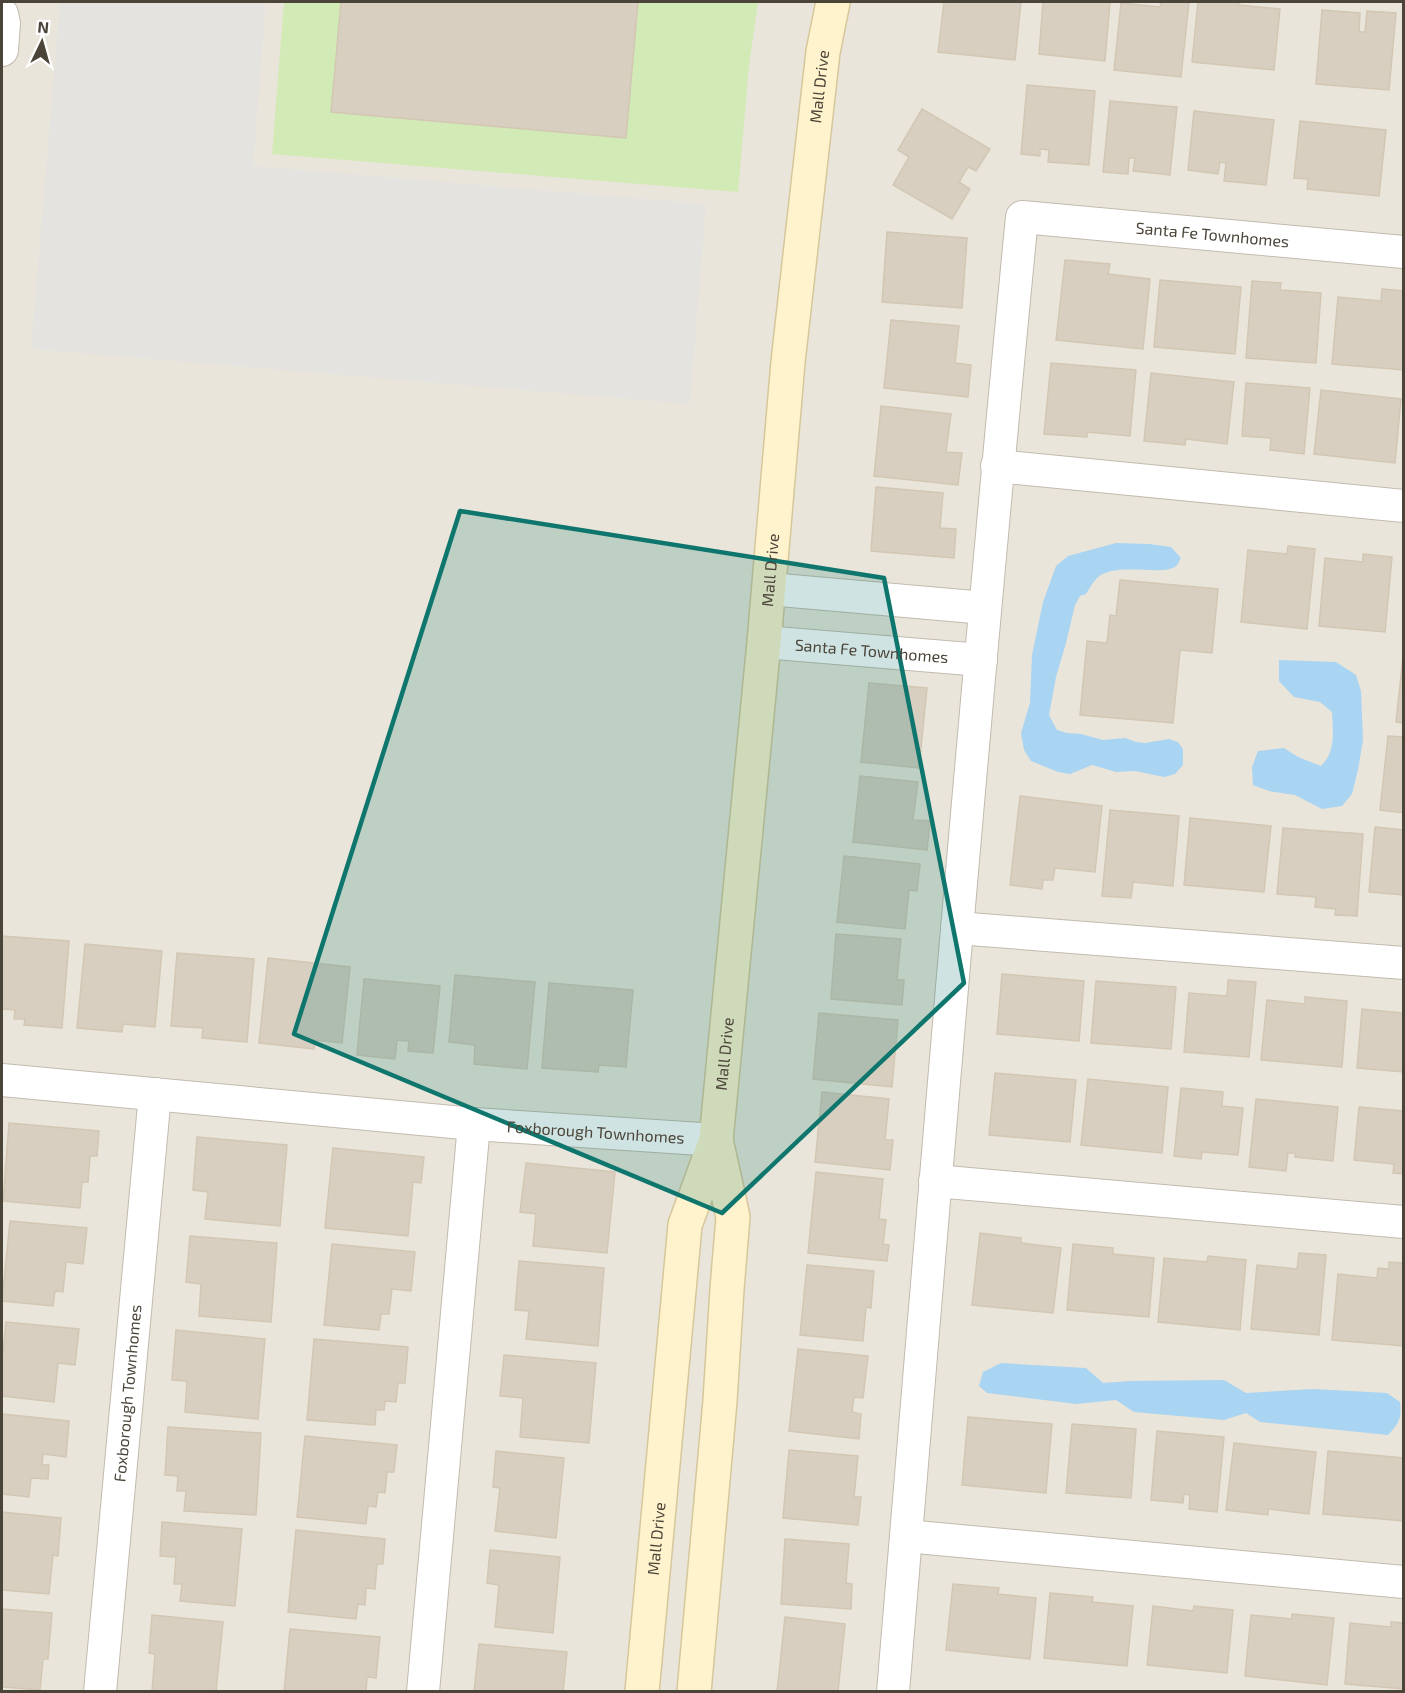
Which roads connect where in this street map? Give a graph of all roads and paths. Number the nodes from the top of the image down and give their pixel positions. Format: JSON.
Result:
{"nodes":[{"id":1,"x":833,"y":2,"type":"edge"},
{"id":2,"x":2,"y":14,"type":"edge"},
{"id":3,"x":2,"y":50,"type":"edge"},
{"id":4,"x":1404,"y":252,"type":"edge"},
{"id":5,"x":998,"y":466,"type":"junction"},
{"id":6,"x":1404,"y":506,"type":"edge"},
{"id":7,"x":769,"y":589,"type":"junction"},
{"id":8,"x":985,"y":608,"type":"junction"},
{"id":9,"x":764,"y":642,"type":"junction"},
{"id":10,"x":981,"y":660,"type":"junction"},
{"id":11,"x":957,"y":928,"type":"junction"},
{"id":12,"x":1404,"y":963,"type":"edge"},
{"id":13,"x":2,"y":1080,"type":"edge"},
{"id":14,"x":155,"y":1094,"type":"junction"},
{"id":15,"x":474,"y":1124,"type":"junction"},
{"id":16,"x":716,"y":1140,"type":"junction"},
{"id":17,"x":935,"y":1181,"type":"junction"},
{"id":18,"x":1404,"y":1222,"type":"edge"},
{"id":19,"x":906,"y":1536,"type":"junction"},
{"id":20,"x":1404,"y":1582,"type":"edge"},
{"id":21,"x":100,"y":1692,"type":"edge"},
{"id":22,"x":423,"y":1692,"type":"edge"},
{"id":23,"x":642,"y":1692,"type":"edge"},
{"id":24,"x":694,"y":1692,"type":"edge"},
{"id":25,"x":893,"y":1692,"type":"edge"}],
"edges":[{"from":1,"to":7,"type":"main road","name":"Mall Drive"},
{"from":2,"to":3,"type":"street"},
{"from":4,"to":5,"type":"street","name":"Santa Fe Townhomes"},
{"from":5,"to":6,"type":"street"},
{"from":5,"to":8,"type":"street"},
{"from":7,"to":8,"type":"street"},
{"from":7,"to":9,"type":"main road","name":"Mall Drive"},
{"from":8,"to":10,"type":"street"},
{"from":9,"to":10,"type":"street","name":"Santa Fe Townhomes"},
{"from":9,"to":16,"type":"main road","name":"Mall Drive"},
{"from":10,"to":11,"type":"street"},
{"from":11,"to":12,"type":"street"},
{"from":11,"to":17,"type":"street"},
{"from":13,"to":14,"type":"street","name":"Foxborough Townhomes"},
{"from":14,"to":15,"type":"street","name":"Foxborough Townhomes"},
{"from":14,"to":21,"type":"street","name":"Foxborough Townhomes"},
{"from":15,"to":16,"type":"street","name":"Foxborough Townhomes"},
{"from":15,"to":22,"type":"street"},
{"from":16,"to":23,"type":"main road","name":"Mall Drive"},
{"from":16,"to":24,"type":"main road","name":"Mall Drive"},
{"from":17,"to":18,"type":"street"},
{"from":17,"to":19,"type":"street"},
{"from":19,"to":20,"type":"street"},
{"from":19,"to":25,"type":"street"}]}
